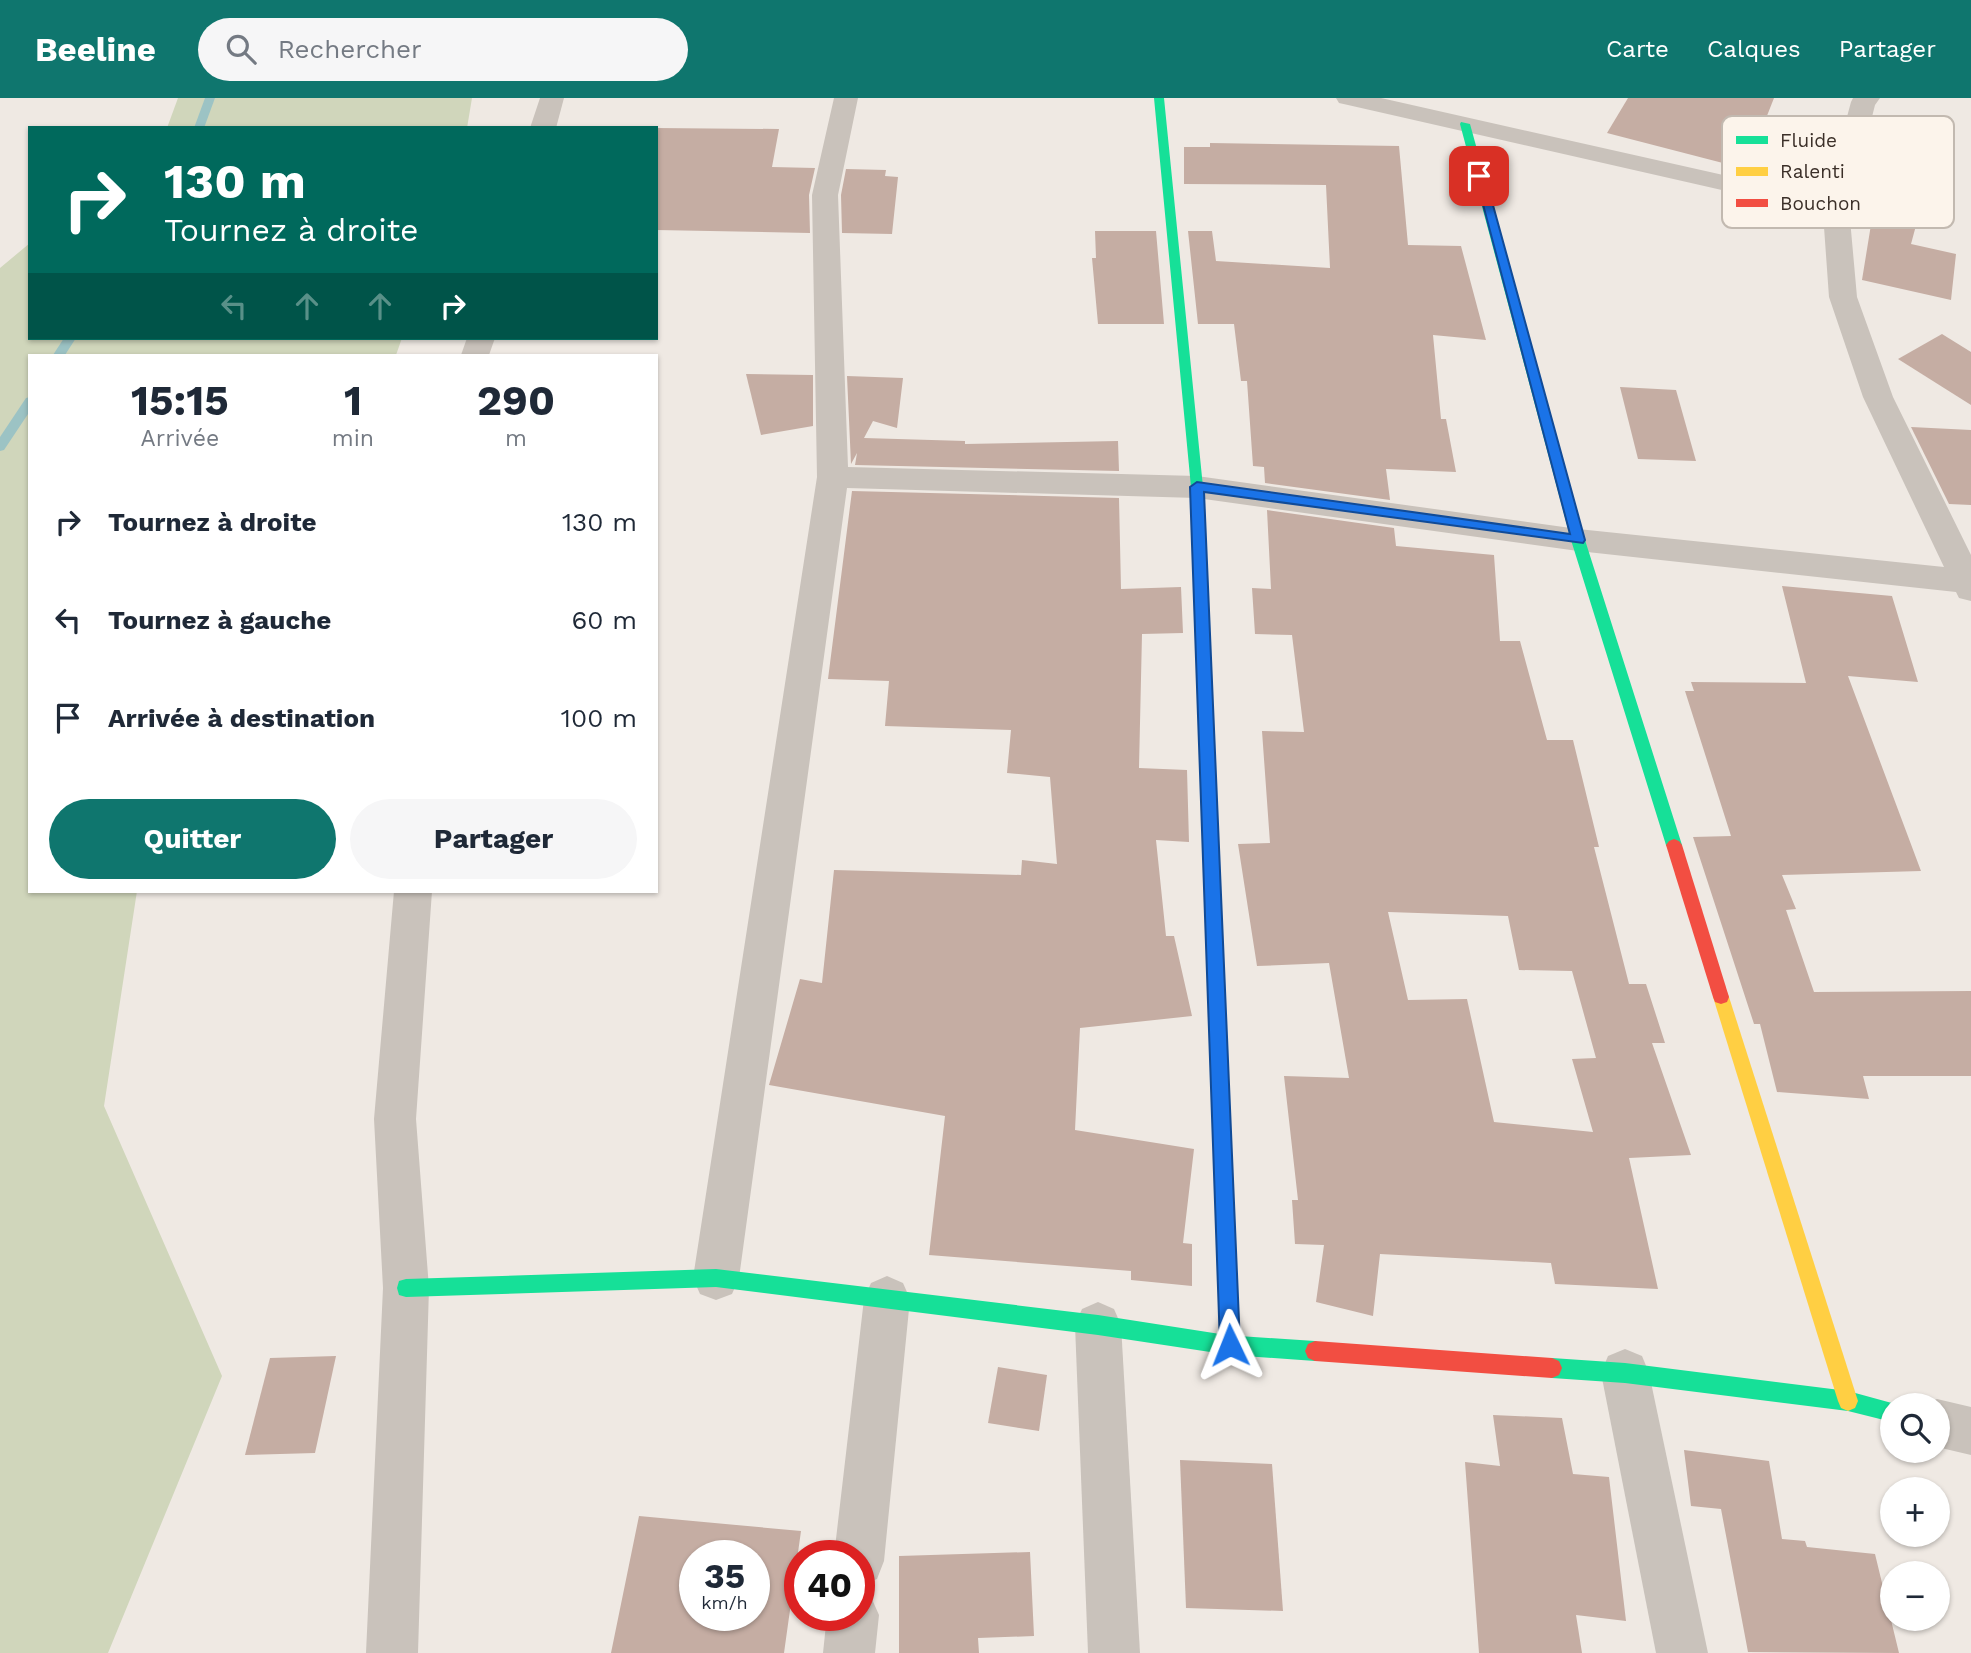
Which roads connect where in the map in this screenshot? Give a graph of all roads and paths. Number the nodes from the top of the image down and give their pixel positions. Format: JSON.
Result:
{"nodes":[{"id":1,"x":552,"y":98,"type":"edge"},
{"id":2,"x":846,"y":98,"type":"edge"},
{"id":3,"x":1159,"y":98,"type":"edge"},
{"id":4,"x":1348,"y":98,"type":"edge"},
{"id":5,"x":1868,"y":98,"type":"edge"},
{"id":6,"x":1860,"y":116,"type":"edge"},
{"id":7,"x":1465,"y":124,"type":"junction"},
{"id":8,"x":544,"y":126,"type":"edge"},
{"id":9,"x":1722,"y":182,"type":"edge"},
{"id":10,"x":1838,"y":228,"type":"edge"},
{"id":11,"x":833,"y":478,"type":"junction"},
{"id":12,"x":1197,"y":487,"type":"junction"},
{"id":13,"x":1578,"y":540,"type":"junction"},
{"id":14,"x":1969,"y":584,"type":"edge"},
{"id":15,"x":413,"y":893,"type":"edge"},
{"id":16,"x":716,"y":1278,"type":"junction"},
{"id":17,"x":406,"y":1288,"type":"junction"},
{"id":18,"x":887,"y":1299,"type":"junction"},
{"id":19,"x":1098,"y":1325,"type":"junction"},
{"id":20,"x":1230,"y":1345,"type":"junction"},
{"id":21,"x":1625,"y":1373,"type":"junction"},
{"id":22,"x":1848,"y":1401,"type":"junction"},
{"id":23,"x":1880,"y":1409,"type":"edge"},
{"id":24,"x":1950,"y":1426,"type":"edge"},
{"id":25,"x":1971,"y":1431,"type":"edge"},
{"id":26,"x":861,"y":1540,"type":"edge"},
{"id":27,"x":851,"y":1631,"type":"edge"},
{"id":28,"x":392,"y":1653,"type":"edge"},
{"id":29,"x":849,"y":1653,"type":"edge"},
{"id":30,"x":1114,"y":1653,"type":"edge"},
{"id":31,"x":1682,"y":1653,"type":"edge"}],
"edges":[{"from":1,"to":8,"type":"street"},
{"from":2,"to":11,"type":"street"},
{"from":3,"to":12,"type":"street"},
{"from":4,"to":7,"type":"street"},
{"from":5,"to":6,"type":"street"},
{"from":7,"to":9,"type":"street"},
{"from":7,"to":13,"type":"street"},
{"from":10,"to":14,"type":"street"},
{"from":11,"to":12,"type":"street"},
{"from":11,"to":16,"type":"street"},
{"from":12,"to":13,"type":"street"},
{"from":12,"to":20,"type":"street"},
{"from":13,"to":14,"type":"street"},
{"from":13,"to":22,"type":"street"},
{"from":15,"to":17,"type":"street"},
{"from":16,"to":17,"type":"street"},
{"from":16,"to":18,"type":"street"},
{"from":17,"to":28,"type":"street"},
{"from":18,"to":19,"type":"street"},
{"from":18,"to":26,"type":"street"},
{"from":19,"to":20,"type":"street"},
{"from":19,"to":30,"type":"street"},
{"from":20,"to":21,"type":"street"},
{"from":21,"to":22,"type":"street"},
{"from":21,"to":31,"type":"street"},
{"from":22,"to":23,"type":"street"},
{"from":24,"to":25,"type":"street"},
{"from":27,"to":29,"type":"street"}]}
